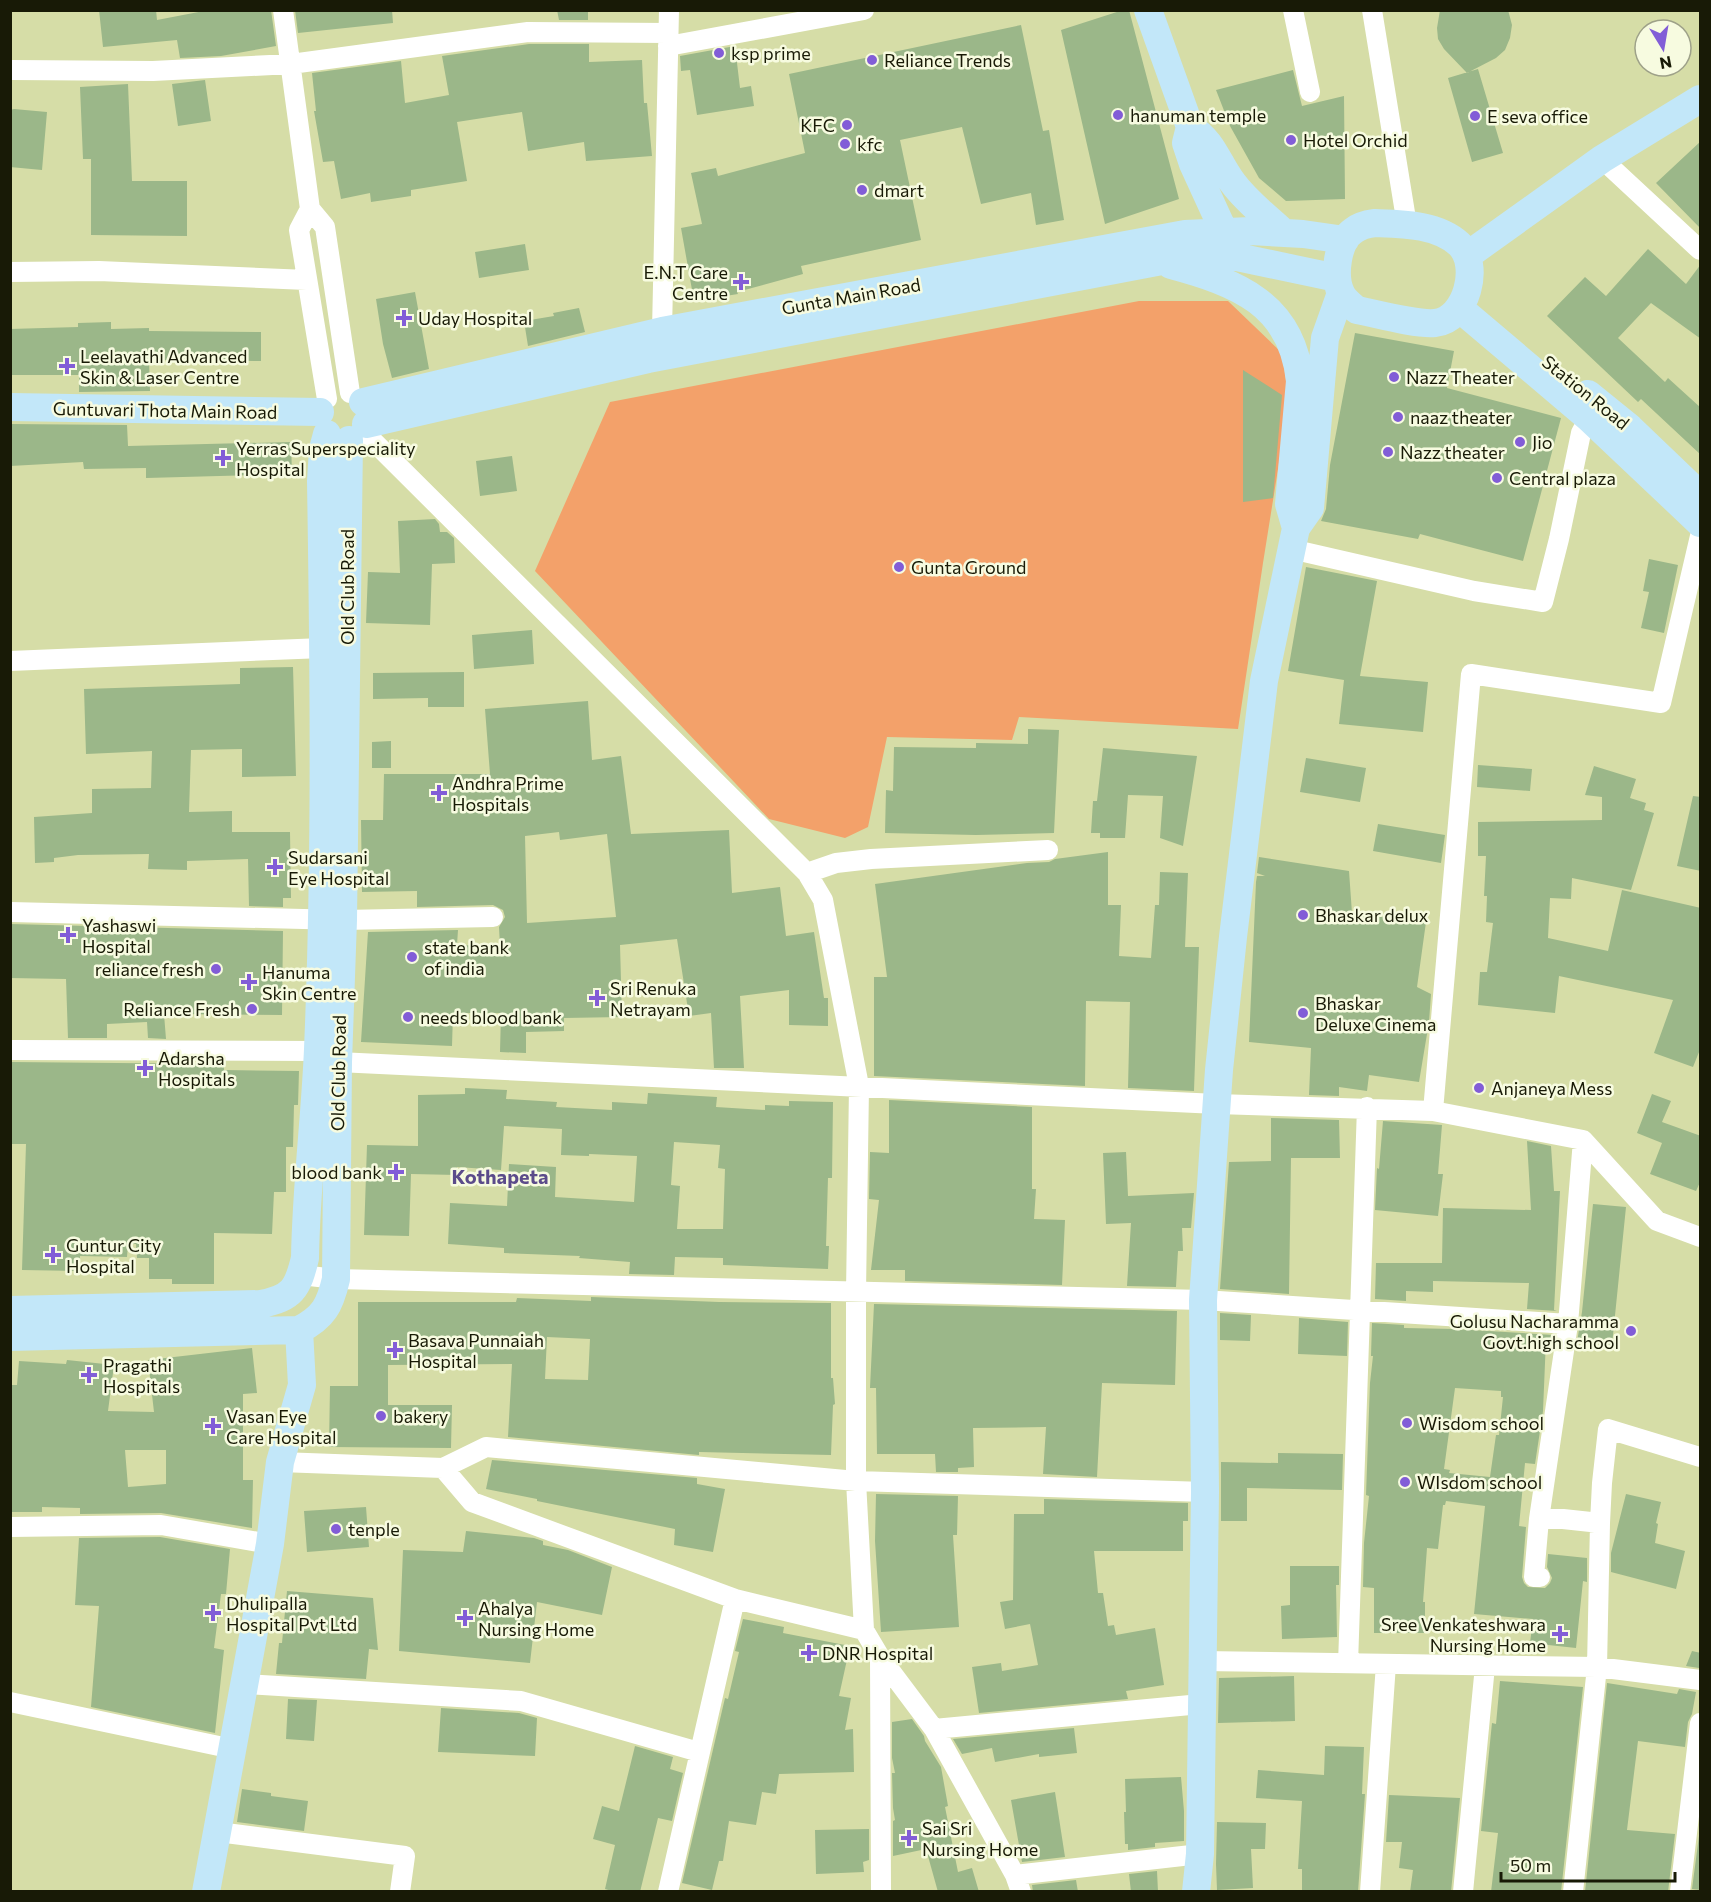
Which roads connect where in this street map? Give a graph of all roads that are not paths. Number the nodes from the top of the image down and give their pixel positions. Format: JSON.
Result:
{"nodes":[{"id":1,"x":283,"y":10,"type":"edge"},
{"id":2,"x":669,"y":10,"type":"edge"},
{"id":3,"x":864,"y":10,"type":"edge"},
{"id":4,"x":1148,"y":10,"type":"edge"},
{"id":5,"x":1293,"y":10,"type":"edge"},
{"id":6,"x":1372,"y":10,"type":"edge"},
{"id":7,"x":668,"y":39,"type":"junction"},
{"id":8,"x":291,"y":64,"type":"junction"},
{"id":9,"x":10,"y":70,"type":"edge"},
{"id":10,"x":1310,"y":92,"type":"dead end"},
{"id":11,"x":1701,"y":99,"type":"edge"},
{"id":12,"x":1190,"y":128,"type":"junction"},
{"id":13,"x":1602,"y":159,"type":"junction"},
{"id":14,"x":310,"y":209,"type":"junction"},
{"id":15,"x":1407,"y":225,"type":"junction"},
{"id":16,"x":1284,"y":233,"type":"junction"},
{"id":17,"x":1345,"y":240,"type":"junction"},
{"id":18,"x":1230,"y":245,"type":"junction"},
{"id":19,"x":1701,"y":250,"type":"edge"},
{"id":20,"x":1467,"y":255,"type":"junction"},
{"id":21,"x":1159,"y":262,"type":"junction"},
{"id":22,"x":10,"y":272,"type":"edge"},
{"id":23,"x":307,"y":280,"type":"junction"},
{"id":24,"x":1339,"y":285,"type":"junction"},
{"id":25,"x":1462,"y":302,"type":"junction"},
{"id":26,"x":662,"y":331,"type":"junction"},
{"id":27,"x":567,"y":365,"type":"junction"},
{"id":28,"x":10,"y":407,"type":"edge"},
{"id":29,"x":1599,"y":414,"type":"junction"},
{"id":30,"x":346,"y":417,"type":"junction"},
{"id":31,"x":1701,"y":495,"type":"edge"},
{"id":32,"x":1701,"y":524,"type":"edge"},
{"id":33,"x":1701,"y":536,"type":"edge"},
{"id":34,"x":1294,"y":538,"type":"junction"},
{"id":35,"x":324,"y":648,"type":"junction"},
{"id":36,"x":10,"y":661,"type":"edge"},
{"id":37,"x":1048,"y":850,"type":"dead end"},
{"id":38,"x":807,"y":873,"type":"junction"},
{"id":39,"x":10,"y":912,"type":"edge"},
{"id":40,"x":493,"y":917,"type":"dead end"},
{"id":41,"x":332,"y":920,"type":"junction"},
{"id":42,"x":10,"y":1050,"type":"edge"},
{"id":43,"x":328,"y":1057,"type":"junction"},
{"id":44,"x":859,"y":1086,"type":"junction"},
{"id":45,"x":1217,"y":1104,"type":"junction"},
{"id":46,"x":1367,"y":1107,"type":"junction"},
{"id":47,"x":1433,"y":1111,"type":"junction"},
{"id":48,"x":1583,"y":1140,"type":"junction"},
{"id":49,"x":1701,"y":1237,"type":"edge"},
{"id":50,"x":301,"y":1275,"type":"junction"},
{"id":51,"x":336,"y":1279,"type":"junction"},
{"id":52,"x":856,"y":1293,"type":"junction"},
{"id":53,"x":1203,"y":1300,"type":"junction"},
{"id":54,"x":10,"y":1310,"type":"edge"},
{"id":55,"x":1359,"y":1310,"type":"junction"},
{"id":56,"x":1568,"y":1324,"type":"junction"},
{"id":57,"x":299,"y":1330,"type":"junction"},
{"id":58,"x":10,"y":1337,"type":"edge"},
{"id":59,"x":1701,"y":1457,"type":"edge"},
{"id":60,"x":280,"y":1462,"type":"junction"},
{"id":61,"x":443,"y":1467,"type":"junction"},
{"id":62,"x":856,"y":1481,"type":"junction"},
{"id":63,"x":1205,"y":1492,"type":"junction"},
{"id":64,"x":1539,"y":1519,"type":"junction"},
{"id":65,"x":1600,"y":1523,"type":"junction"},
{"id":66,"x":10,"y":1527,"type":"edge"},
{"id":67,"x":270,"y":1544,"type":"junction"},
{"id":68,"x":1540,"y":1577,"type":"dead end"},
{"id":69,"x":735,"y":1599,"type":"junction"},
{"id":70,"x":864,"y":1630,"type":"junction"},
{"id":71,"x":880,"y":1657,"type":"junction"},
{"id":72,"x":1202,"y":1661,"type":"junction"},
{"id":73,"x":1348,"y":1664,"type":"junction"},
{"id":74,"x":1386,"y":1664,"type":"junction"},
{"id":75,"x":1485,"y":1666,"type":"junction"},
{"id":76,"x":1597,"y":1667,"type":"junction"},
{"id":77,"x":1701,"y":1680,"type":"edge"},
{"id":78,"x":245,"y":1684,"type":"junction"},
{"id":79,"x":10,"y":1702,"type":"edge"},
{"id":80,"x":1201,"y":1704,"type":"junction"},
{"id":81,"x":1701,"y":1723,"type":"edge"},
{"id":82,"x":934,"y":1729,"type":"junction"},
{"id":83,"x":233,"y":1749,"type":"junction"},
{"id":84,"x":699,"y":1752,"type":"junction"},
{"id":85,"x":218,"y":1832,"type":"junction"},
{"id":86,"x":1200,"y":1854,"type":"junction"},
{"id":87,"x":1018,"y":1883,"type":"edge"},
{"id":88,"x":206,"y":1892,"type":"edge"},
{"id":89,"x":400,"y":1892,"type":"edge"},
{"id":90,"x":668,"y":1892,"type":"edge"},
{"id":91,"x":881,"y":1892,"type":"edge"},
{"id":92,"x":1196,"y":1892,"type":"edge"},
{"id":93,"x":1370,"y":1892,"type":"edge"},
{"id":94,"x":1463,"y":1892,"type":"edge"},
{"id":95,"x":1573,"y":1892,"type":"edge"},
{"id":96,"x":1680,"y":1892,"type":"edge"}],
"edges":[{"from":1,"to":8,"type":"street"},
{"from":2,"to":7,"type":"street"},
{"from":3,"to":7,"type":"street"},
{"from":4,"to":12,"type":"street"},
{"from":5,"to":10,"type":"street"},
{"from":6,"to":15,"type":"street"},
{"from":7,"to":8,"type":"street"},
{"from":7,"to":26,"type":"street"},
{"from":8,"to":9,"type":"street"},
{"from":8,"to":14,"type":"street"},
{"from":11,"to":13,"type":"street"},
{"from":12,"to":16,"type":"street"},
{"from":12,"to":18,"type":"street"},
{"from":13,"to":19,"type":"street"},
{"from":13,"to":20,"type":"street"},
{"from":14,"to":23,"type":"street"},
{"from":14,"to":30,"type":"street"},
{"from":15,"to":17,"type":"street"},
{"from":15,"to":20,"type":"street"},
{"from":16,"to":17,"type":"street","name":"Gunta Main Road"},
{"from":16,"to":18,"type":"street","name":"Gunta Main Road"},
{"from":17,"to":24,"type":"street"},
{"from":18,"to":21,"type":"street","name":"Gunta Main Road"},
{"from":18,"to":24,"type":"street","name":"Gunta Main Road"},
{"from":18,"to":26,"type":"street","name":"Gunta Main Road"},
{"from":20,"to":25,"type":"street"},
{"from":21,"to":27,"type":"street","name":"Gunta Main Road"},
{"from":21,"to":34,"type":"street"},
{"from":22,"to":23,"type":"street"},
{"from":23,"to":30,"type":"street"},
{"from":24,"to":25,"type":"street"},
{"from":24,"to":34,"type":"street"},
{"from":25,"to":29,"type":"street","name":"Station Road"},
{"from":26,"to":27,"type":"street","name":"Gunta Main Road"},
{"from":27,"to":30,"type":"street","name":"Gunta Main Road"},
{"from":28,"to":30,"type":"street","name":"Guntuvari Thota Main Road"},
{"from":29,"to":31,"type":"street","name":"Station Road"},
{"from":29,"to":32,"type":"street"},
{"from":29,"to":34,"type":"street"},
{"from":30,"to":35,"type":"street","name":"Old Club Road"},
{"from":30,"to":38,"type":"street"},
{"from":30,"to":41,"type":"street","name":"Old Club Road"},
{"from":33,"to":47,"type":"street"},
{"from":34,"to":45,"type":"street"},
{"from":35,"to":36,"type":"street"},
{"from":35,"to":41,"type":"street","name":"Old Club Road"},
{"from":37,"to":38,"type":"street"},
{"from":38,"to":44,"type":"street"},
{"from":39,"to":41,"type":"street"},
{"from":40,"to":41,"type":"street"},
{"from":41,"to":43,"type":"street","name":"Old Club Road"},
{"from":42,"to":43,"type":"street"},
{"from":43,"to":44,"type":"street"},
{"from":43,"to":50,"type":"street","name":"Old Club Road"},
{"from":43,"to":51,"type":"street","name":"Old Club Road"},
{"from":44,"to":45,"type":"street"},
{"from":44,"to":52,"type":"street"},
{"from":45,"to":46,"type":"street"},
{"from":45,"to":53,"type":"street"},
{"from":46,"to":47,"type":"street"},
{"from":46,"to":55,"type":"street"},
{"from":47,"to":48,"type":"street"},
{"from":48,"to":49,"type":"street"},
{"from":48,"to":56,"type":"street"},
{"from":50,"to":51,"type":"street"},
{"from":50,"to":54,"type":"street","name":"Old Club Road"},
{"from":51,"to":52,"type":"street"},
{"from":51,"to":57,"type":"street","name":"Old Club Road"},
{"from":52,"to":53,"type":"street"},
{"from":52,"to":62,"type":"street"},
{"from":53,"to":55,"type":"street"},
{"from":53,"to":63,"type":"street"},
{"from":55,"to":56,"type":"street"},
{"from":55,"to":73,"type":"street"},
{"from":56,"to":64,"type":"street"},
{"from":57,"to":58,"type":"street"},
{"from":57,"to":60,"type":"street"},
{"from":59,"to":65,"type":"street"},
{"from":60,"to":61,"type":"street"},
{"from":60,"to":67,"type":"street"},
{"from":61,"to":62,"type":"street"},
{"from":61,"to":69,"type":"street"},
{"from":62,"to":63,"type":"street"},
{"from":62,"to":70,"type":"street"},
{"from":63,"to":72,"type":"street"},
{"from":64,"to":65,"type":"street"},
{"from":64,"to":68,"type":"street"},
{"from":65,"to":76,"type":"street"},
{"from":66,"to":67,"type":"street"},
{"from":67,"to":78,"type":"street"},
{"from":69,"to":70,"type":"street"},
{"from":69,"to":84,"type":"street"},
{"from":70,"to":71,"type":"street"},
{"from":71,"to":82,"type":"street"},
{"from":71,"to":91,"type":"street"},
{"from":72,"to":73,"type":"street"},
{"from":72,"to":80,"type":"street"},
{"from":73,"to":74,"type":"street"},
{"from":74,"to":75,"type":"street"},
{"from":74,"to":93,"type":"street"},
{"from":75,"to":76,"type":"street"},
{"from":75,"to":94,"type":"street"},
{"from":76,"to":77,"type":"street"},
{"from":76,"to":95,"type":"street"},
{"from":78,"to":83,"type":"street"},
{"from":78,"to":84,"type":"street"},
{"from":79,"to":83,"type":"street"},
{"from":80,"to":82,"type":"street"},
{"from":80,"to":86,"type":"street"},
{"from":81,"to":96,"type":"street"},
{"from":82,"to":87,"type":"street"},
{"from":83,"to":85,"type":"street"},
{"from":84,"to":90,"type":"street"},
{"from":85,"to":88,"type":"street"},
{"from":85,"to":89,"type":"street"},
{"from":86,"to":87,"type":"street"},
{"from":86,"to":92,"type":"street"}]}
